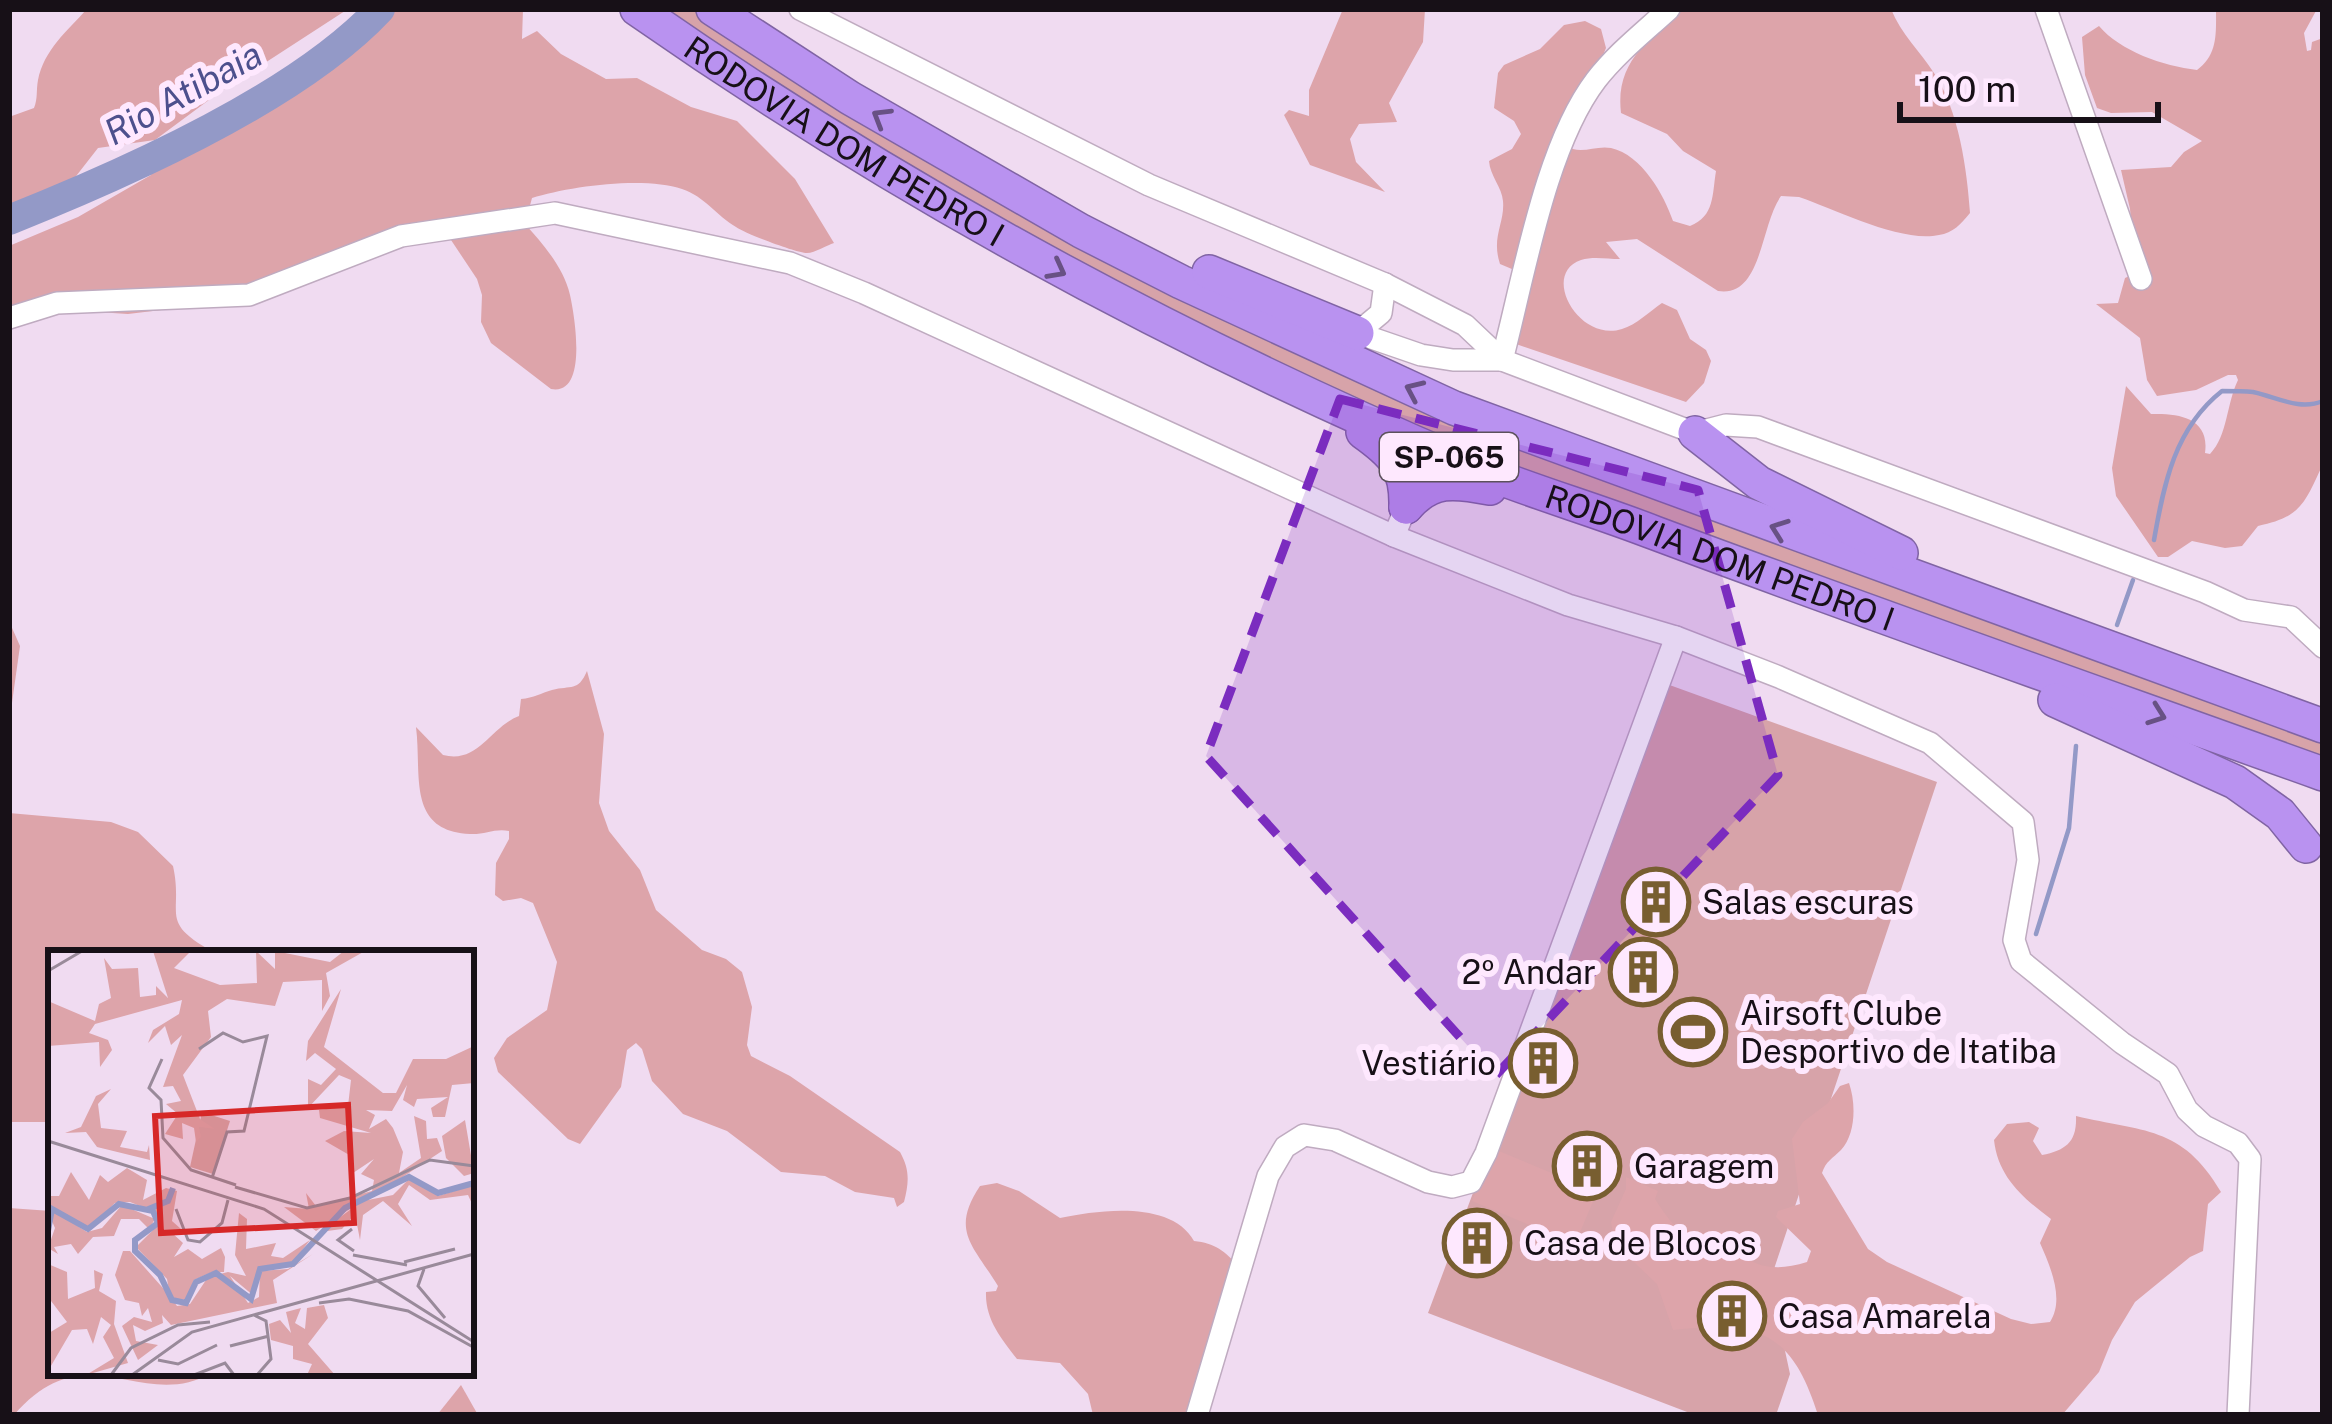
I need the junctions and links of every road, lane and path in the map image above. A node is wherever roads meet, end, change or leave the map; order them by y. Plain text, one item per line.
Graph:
1 (637, 9) edge
2 (713, 9) edge
3 (800, 9) edge
4 (1669, 9) edge
5 (2046, 9) edge
6 (947, 156) junction
7 (2141, 279) dead end
8 (1385, 284) junction
9 (9, 319) edge
10 (1357, 333) junction
11 (1502, 360) junction
12 (1319, 400) junction
13 (1695, 433) junction
14 (1589, 509) junction
15 (1400, 521) junction
16 (1807, 590) junction
17 (1676, 637) junction
18 (2323, 647) edge
19 (2127, 656) junction
20 (2323, 726) edge
21 (2323, 774) edge
22 (2306, 846) dead end
23 (1197, 1415) edge
24 (2238, 1415) edge

1 -> 12 highway, RODOVIA DOM PEDRO I / SP-065
6 -> 2 highway, RODOVIA DOM PEDRO I / SP-065
3 - 8 street
4 - 11 street
5 - 7 street
6 - 10 highway
19 -> 6 highway, RODOVIA DOM PEDRO I / SP-065
8 - 10 street
8 - 11 street
9 - 15 street
10 - 11 street
11 - 13 street
12 - 14 highway, RODOVIA DOM PEDRO I / SP-065
12 - 15 highway
13 - 18 street
13 - 19 highway
14 - 15 highway
14 - 16 highway, RODOVIA DOM PEDRO I / SP-065
15 - 17 street
16 -> 21 highway, RODOVIA DOM PEDRO I / SP-065
16 - 22 highway
17 - 23 street
17 - 24 street
19 - 20 highway, RODOVIA DOM PEDRO I / SP-065

